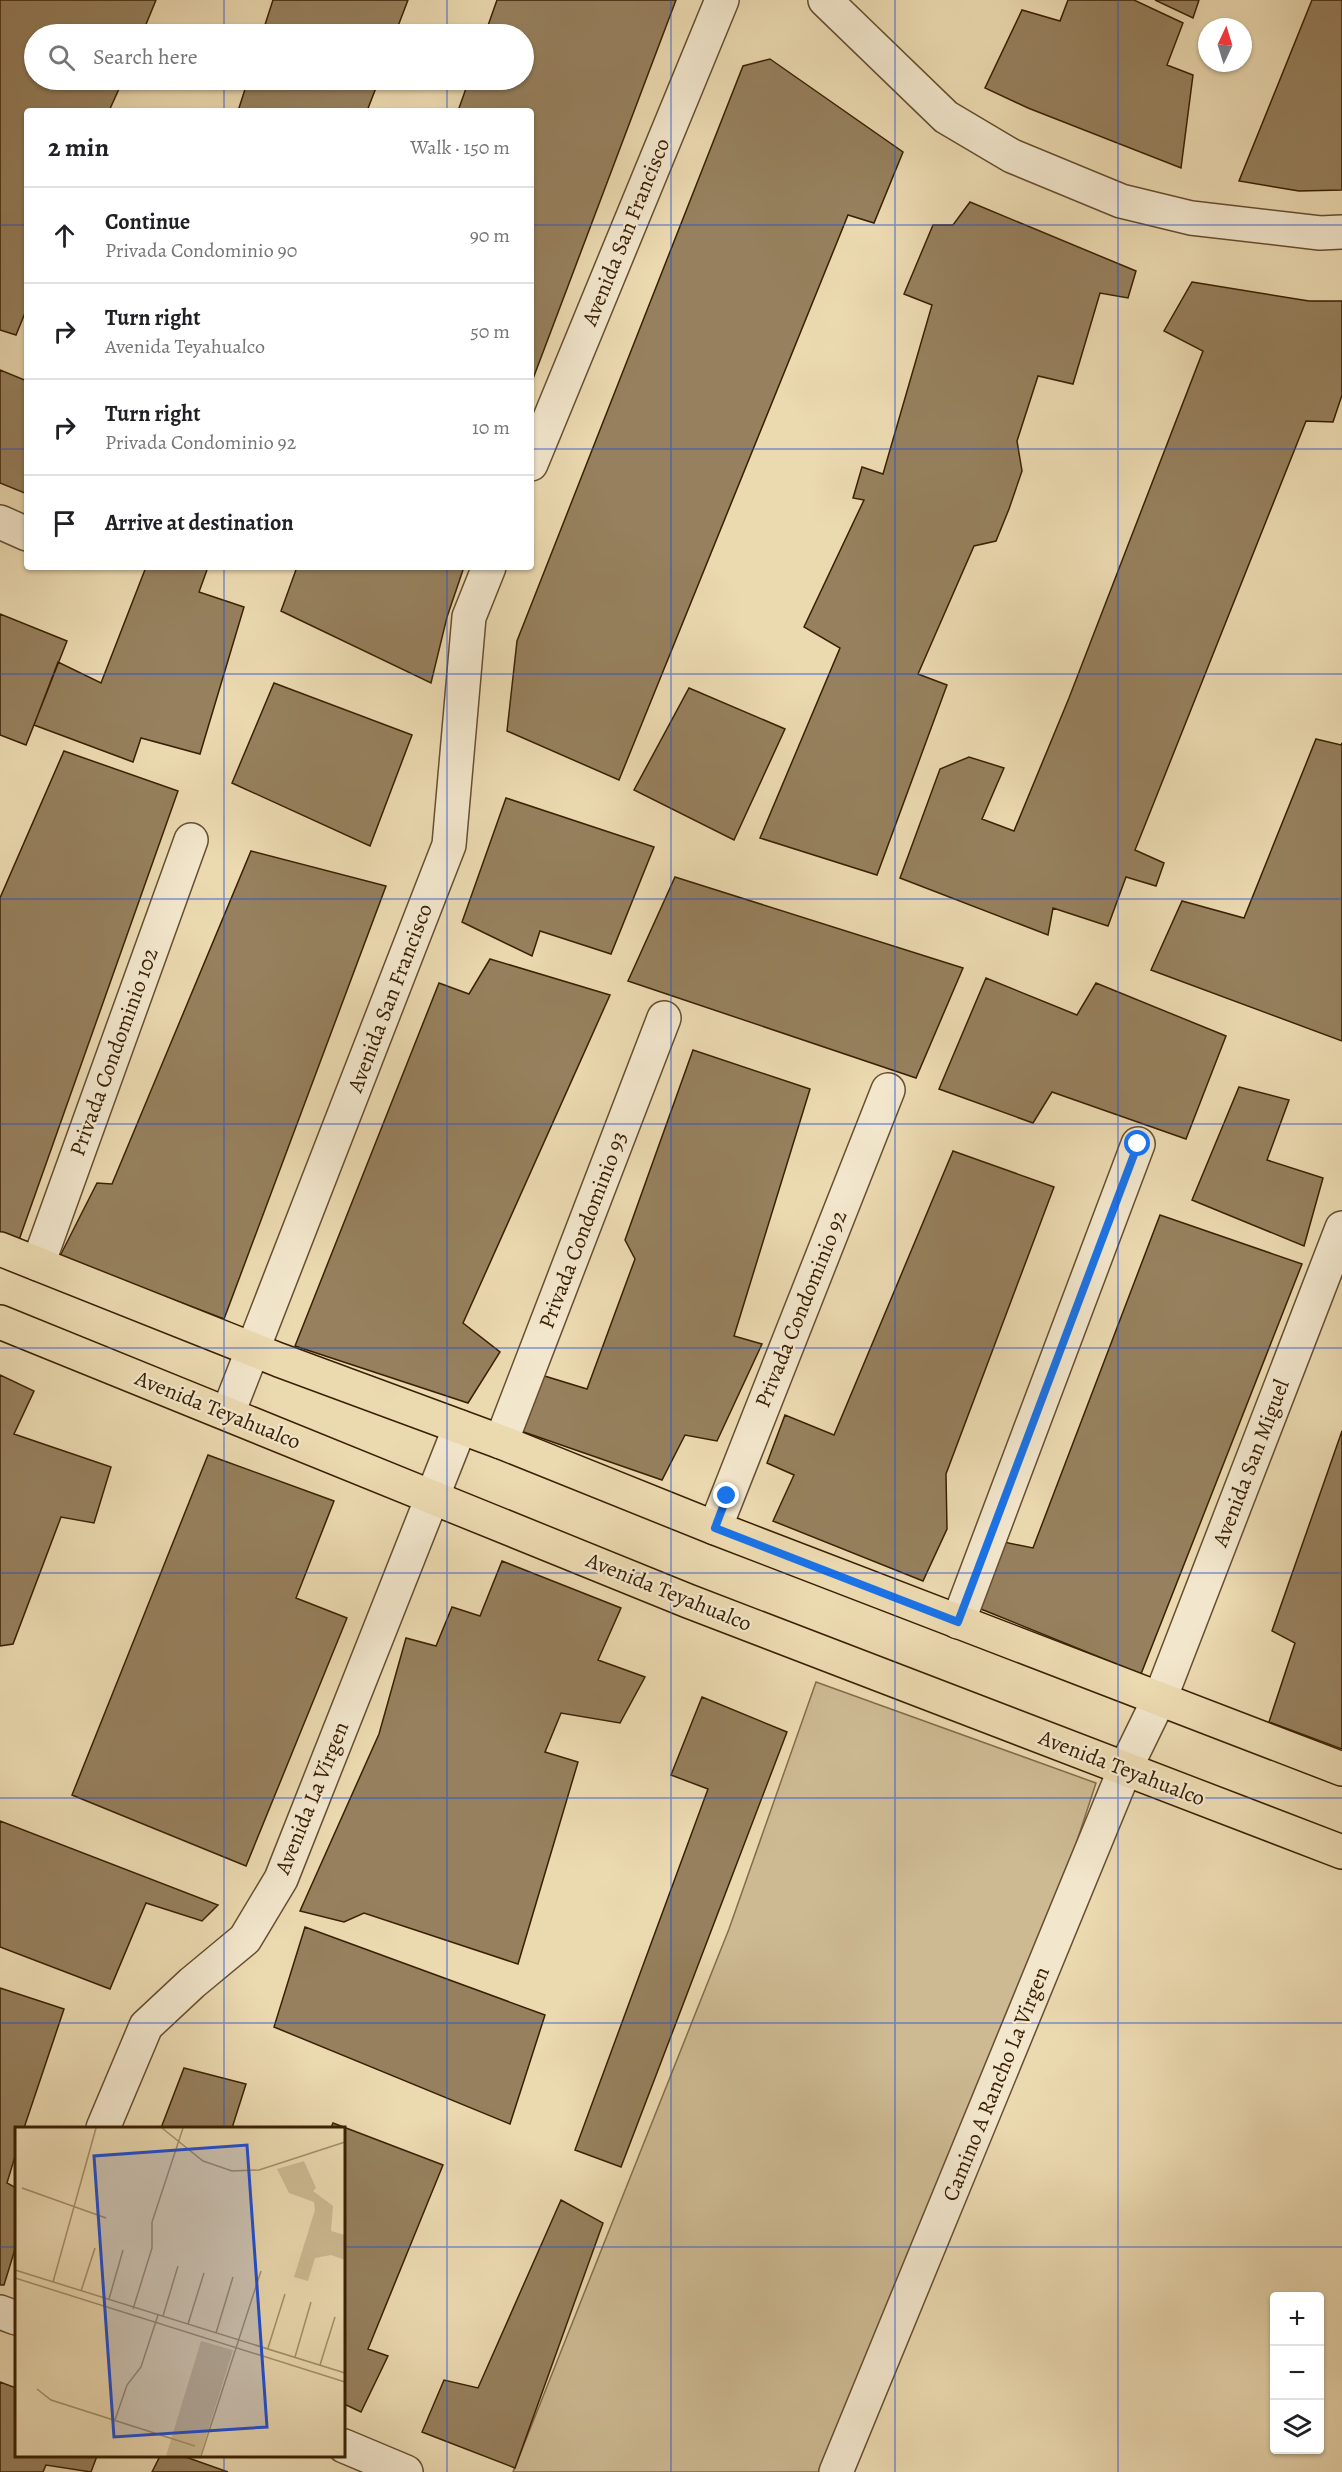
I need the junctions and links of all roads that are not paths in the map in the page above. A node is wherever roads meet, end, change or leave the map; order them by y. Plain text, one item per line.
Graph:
1 (722, 0) edge
2 (825, 0) edge
3 (1342, 232) edge
4 (534, 457) edge
5 (0, 522) edge
6 (24, 533) edge
7 (488, 570) edge
8 (191, 840) dead end
9 (664, 1018) dead end
10 (888, 1090) dead end
11 (1138, 1144) dead end
12 (1342, 1228) edge
13 (0, 1249) edge
14 (38, 1264) junction
15 (0, 1322) edge
16 (253, 1350) junction
17 (228, 1413) junction
18 (460, 1427) junction
19 (501, 1442) junction
20 (432, 1498) junction
21 (715, 1528) junction
22 (958, 1622) junction
23 (1160, 1698) junction
24 (1125, 1769) junction
25 (1342, 1769) edge
26 (1342, 1852) edge
27 (103, 2127) edge
28 (0, 2312) edge
29 (15, 2318) edge
30 (345, 2446) edge
31 (406, 2472) edge
32 (836, 2472) edge

1 - 4 street, Avenida San Francisco
2 - 3 street
5 - 6 street
7 - 16 street, Avenida San Francisco
8 - 14 street, Privada Condominio 102
9 - 19 street, Privada Condominio 93
10 - 21 street, Privada Condominio 92
11 - 22 street
12 - 23 street, Avenida San Miguel
13 - 14 main road
14 - 16 main road
15 - 17 main road, Avenida Teyahualco
16 - 17 street, Avenida San Francisco
16 - 18 main road
17 - 20 main road, Avenida Teyahualco
18 - 19 main road
18 - 20 street, Avenida La Virgen
19 - 21 main road
20 - 24 main road, Avenida Teyahualco
20 - 27 street, Avenida La Virgen
21 - 22 main road
22 - 23 main road
23 - 24 street, Camino A Rancho La Virgen
23 - 25 main road
24 - 26 main road, Avenida Teyahualco
24 - 32 street, Camino A Rancho La Virgen
28 - 29 street
30 - 31 street

